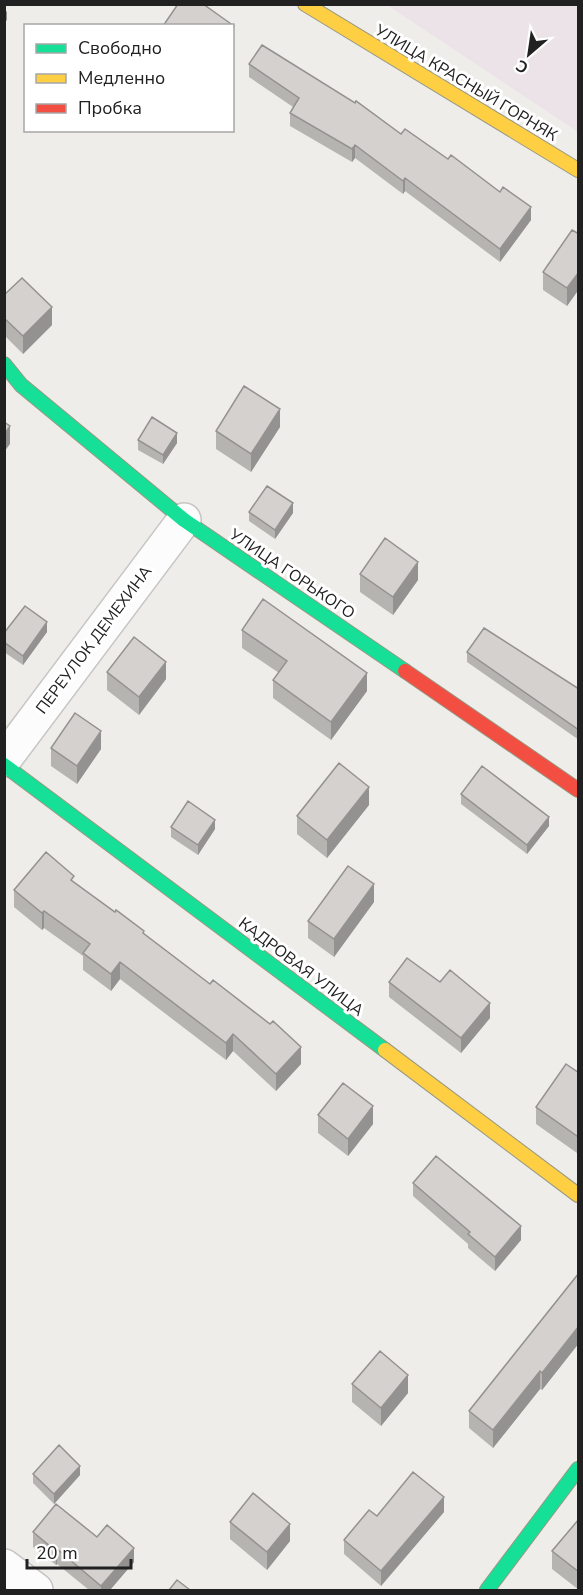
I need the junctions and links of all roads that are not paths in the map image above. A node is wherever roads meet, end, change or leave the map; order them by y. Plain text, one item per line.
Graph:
1 (305, 4) edge
2 (579, 170) edge
3 (4, 364) edge
4 (184, 520) junction
5 (4, 760) edge
6 (4, 765) edge
7 (579, 790) edge
8 (579, 1195) edge
9 (579, 1469) edge
10 (4, 1566) edge
11 (36, 1590) edge
12 (487, 1590) edge

1 - 2 street, УЛИЦА КРАСНЫЙ ГОРНЯК
3 - 4 street, УЛИЦА ГОРЬКОГО
4 - 5 street, ПЕРЕУЛОК ДЕМЕХИНА
4 - 7 street, УЛИЦА ГОРЬКОГО
6 - 8 street, КАДРОВАЯ УЛИЦА
9 - 12 street
10 - 11 street

